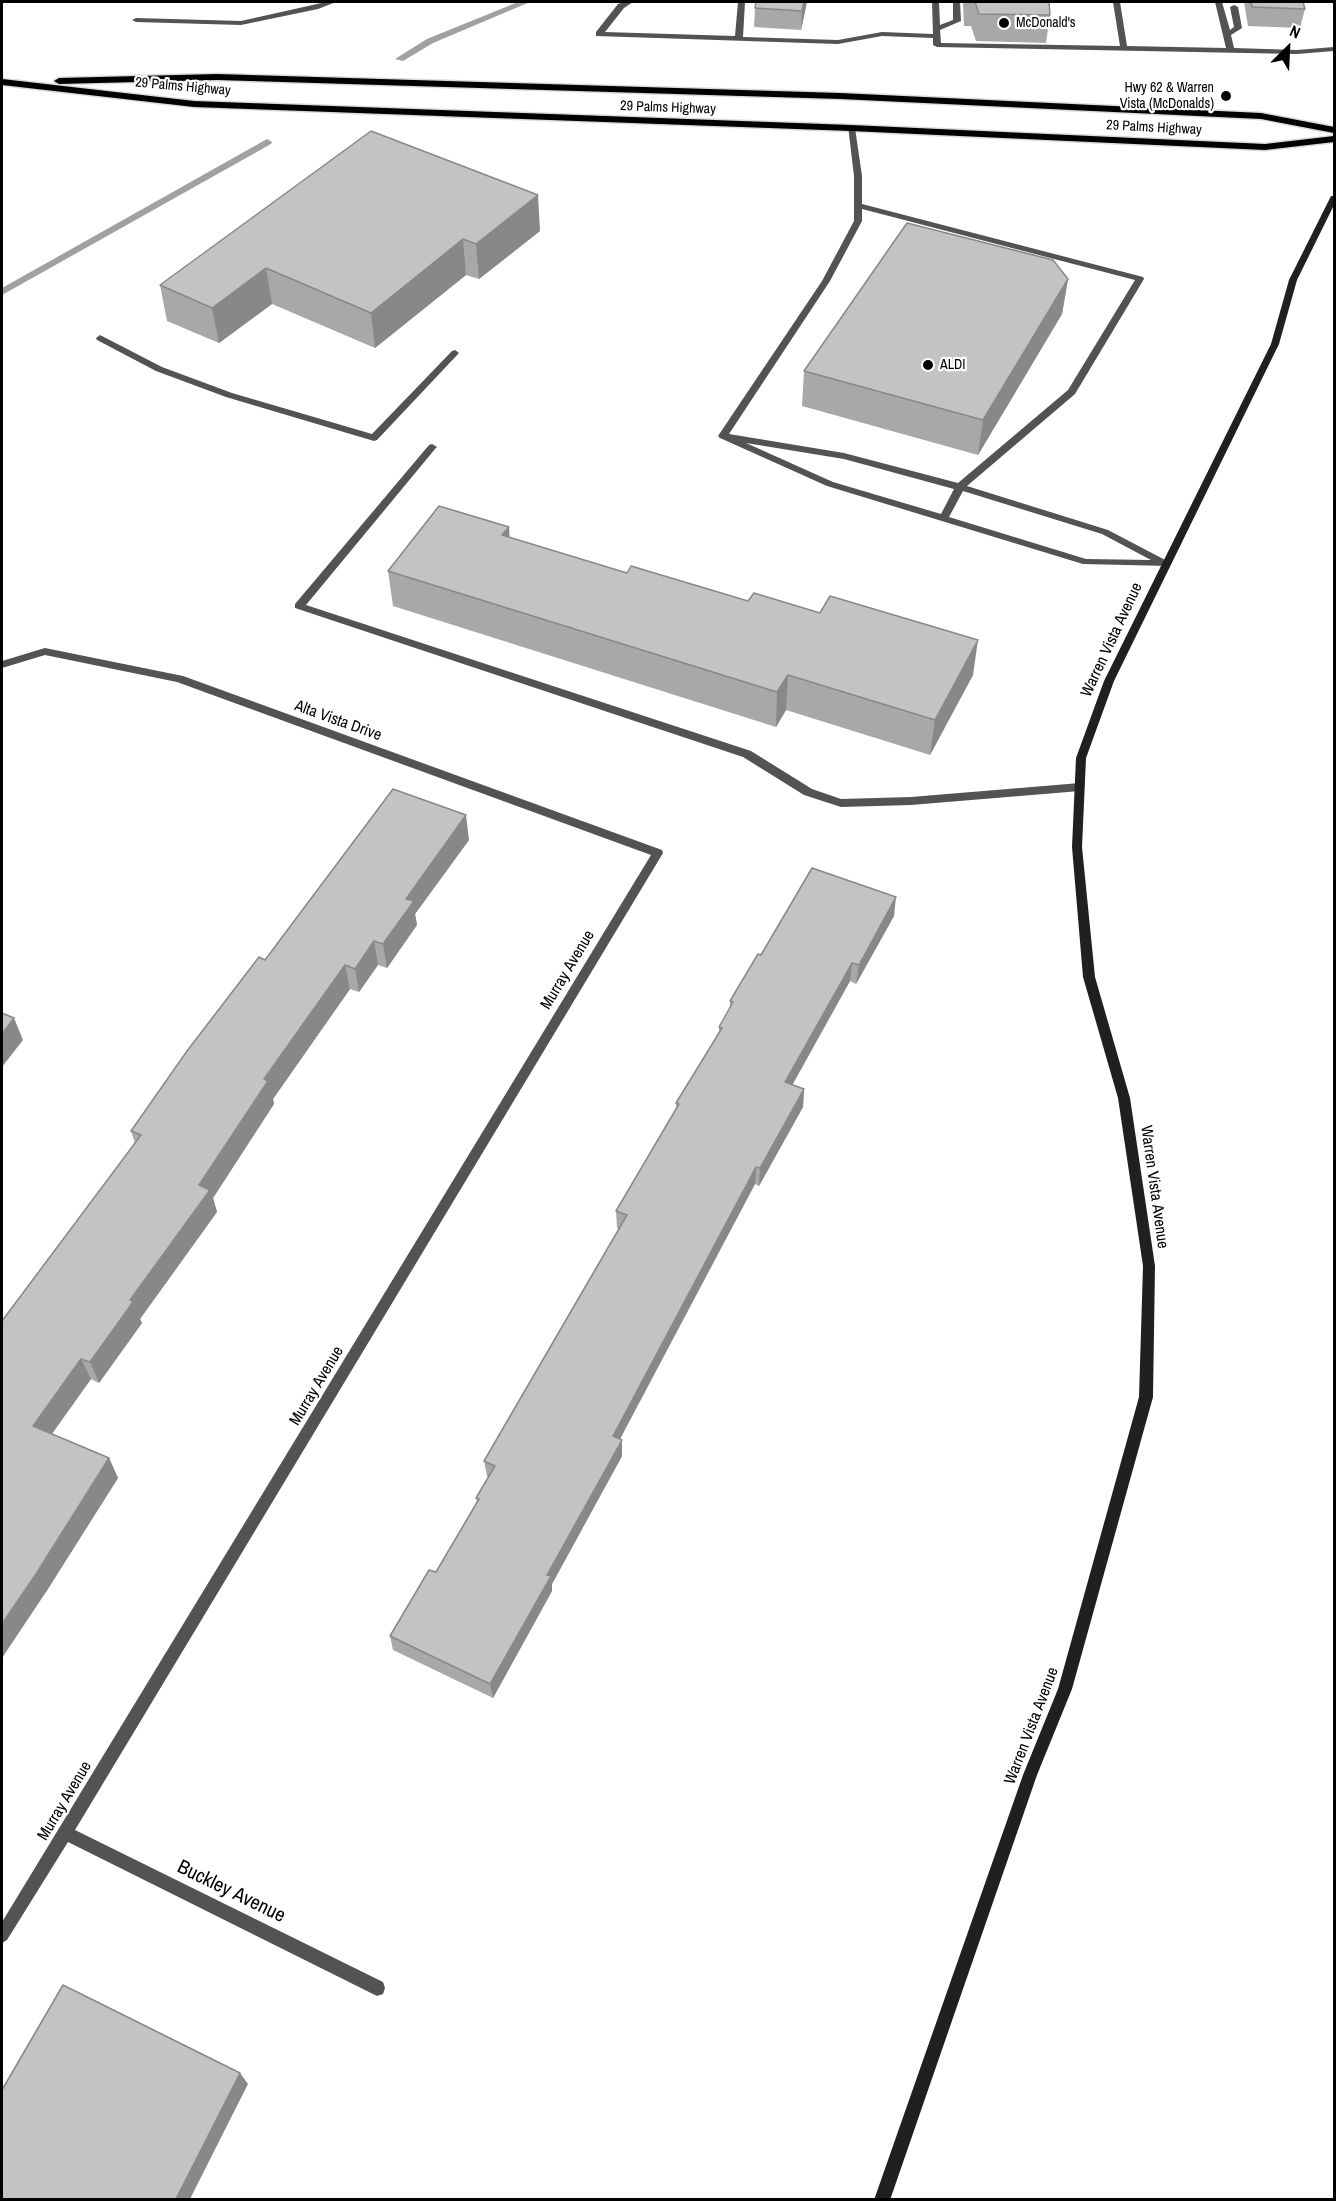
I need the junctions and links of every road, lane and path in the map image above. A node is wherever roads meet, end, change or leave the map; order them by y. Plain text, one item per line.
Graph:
1 (332, 2) edge
2 (629, 2) edge
3 (742, 2) edge
4 (935, 2) edge
5 (957, 2) edge
6 (1117, 2) edge
7 (1219, 2) edge
8 (1234, 7) dead end
9 (136, 20) dead end
10 (937, 33) junction
11 (1226, 35) junction
12 (739, 37) junction
13 (1124, 49) junction
14 (1335, 49) edge
15 (1231, 51) junction
16 (2, 82) edge
17 (851, 128) junction
18 (1335, 130) edge
19 (1335, 139) edge
20 (1335, 198) edge
21 (858, 206) junction
22 (100, 338) dead end
23 (455, 353) dead end
24 (723, 436) junction
25 (432, 447) dead end
26 (960, 487) junction
27 (944, 517) junction
28 (1166, 564) junction
29 (2, 665) edge
30 (1080, 787) junction
31 (658, 853) joint
32 (65, 1833) junction
33 (2, 1935) edge
34 (377, 1988) dead end
35 (882, 2199) edge

1 - 9 street
2 - 12 street
3 - 12 street
4 - 10 street
5 - 10 street
6 - 13 street
7 - 11 street
8 - 11 street
10 - 12 street
10 - 13 street
11 - 15 street
13 - 15 street
14 - 15 street
16 - 17 main road, 29 Palms Highway
16 - 18 main road, 29 Palms Highway
17 - 19 main road, 29 Palms Highway
17 - 21 street
20 - 28 street, Warren Vista Avenue
21 - 24 street
21 - 26 street
22 - 23 street
24 - 26 street
24 - 27 street
25 - 30 street
26 - 27 street
26 - 28 street
27 - 28 street
28 - 30 street, Warren Vista Avenue
29 - 31 street, Alta Vista Drive
30 - 35 street, Warren Vista Avenue
31 - 32 street, Murray Avenue
32 - 33 street, Murray Avenue
32 - 34 street, Buckley Avenue

